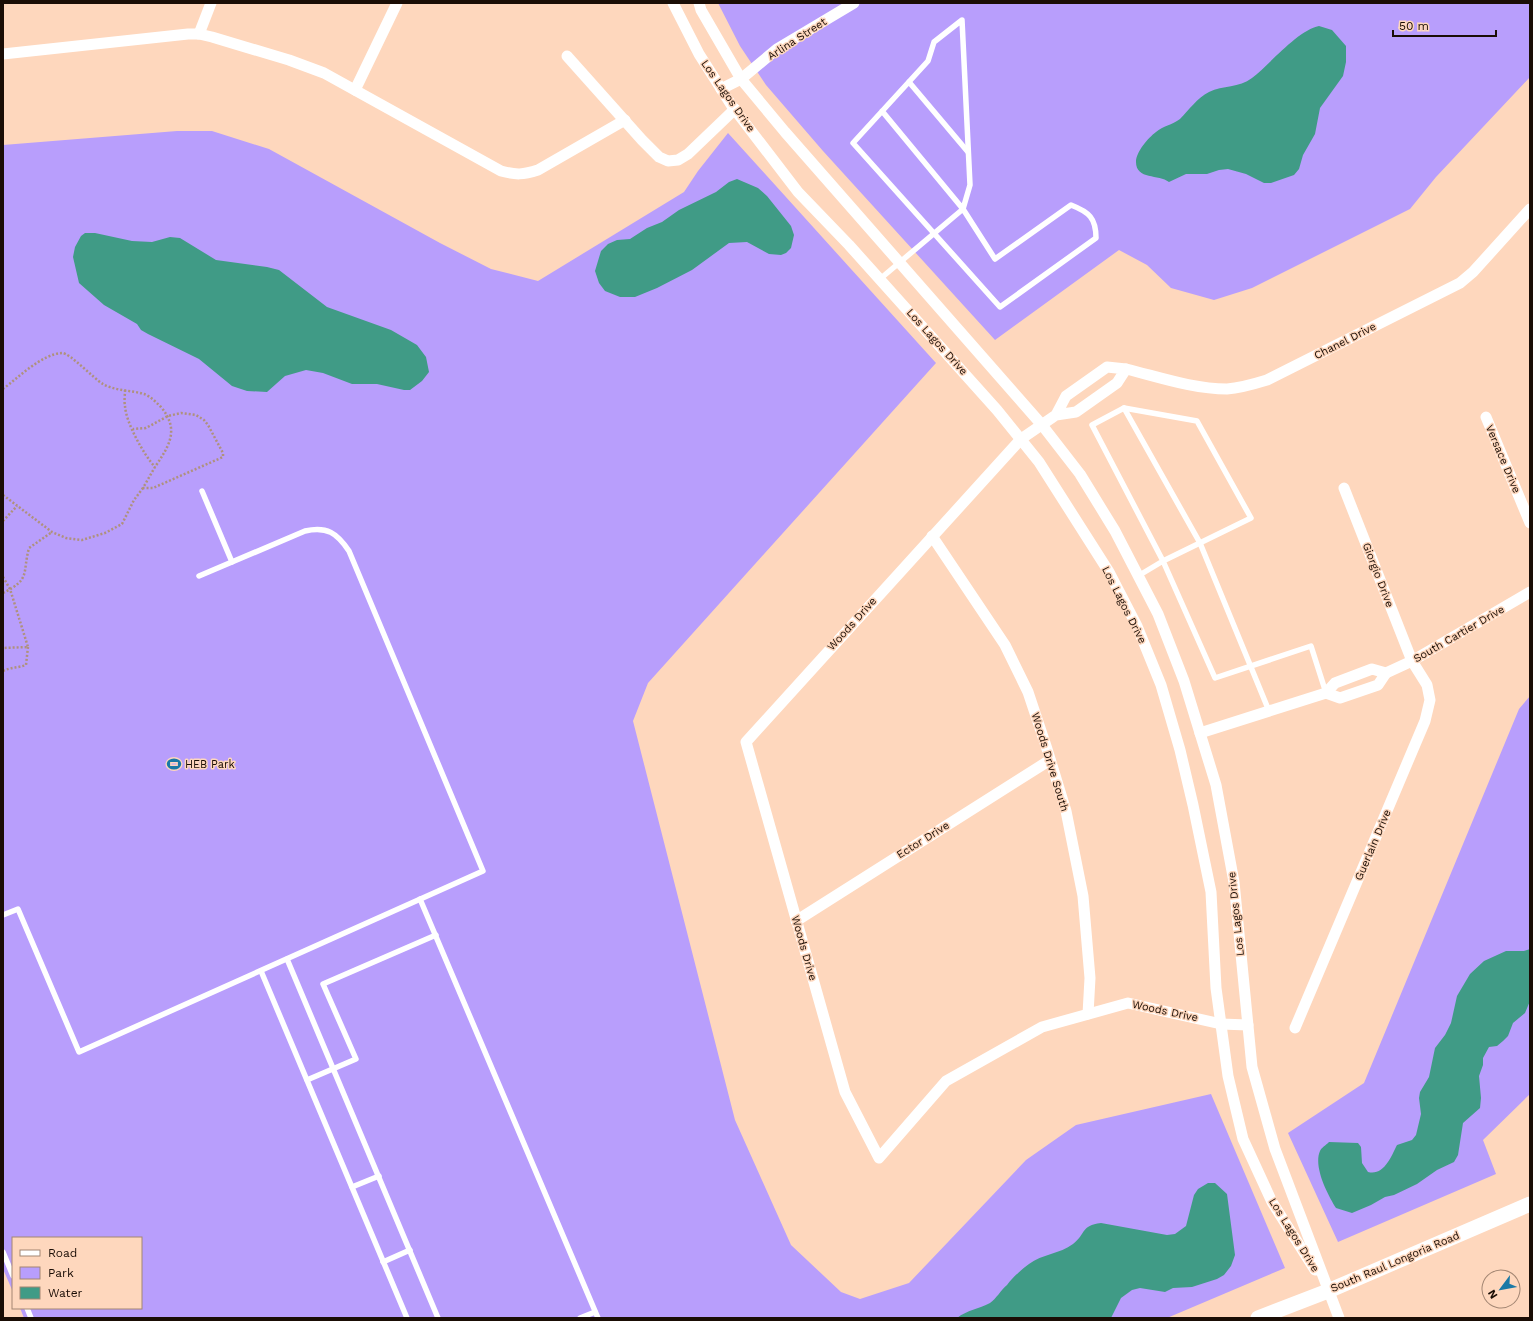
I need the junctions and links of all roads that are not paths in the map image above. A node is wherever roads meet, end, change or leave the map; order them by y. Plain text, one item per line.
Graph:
1 (211, 3) edge
2 (397, 3) edge
3 (673, 3) edge
4 (699, 3) edge
5 (854, 3) edge
6 (199, 34) junction
7 (3, 54) edge
8 (567, 56) dead end
9 (741, 79) junction
10 (909, 82) junction
11 (722, 89) junction
12 (355, 90) junction
13 (735, 109) junction
14 (882, 111) junction
15 (624, 120) junction
16 (968, 152) junction
17 (963, 209) junction
18 (1529, 212) edge
19 (934, 233) junction
20 (900, 262) junction
21 (880, 279) junction
22 (1126, 369) junction
23 (1124, 408) junction
24 (1056, 415) junction
25 (1486, 417) dead end
26 (1042, 425) junction
27 (1021, 439) junction
28 (1344, 488) dead end
29 (202, 491) dead end
30 (1530, 523) edge
31 (932, 536) junction
32 (1200, 543) junction
33 (1163, 561) junction
34 (232, 562) junction
35 (200, 576) dead end
36 (1138, 576) junction
37 (1530, 592) edge
38 (1412, 661) junction
39 (1251, 667) junction
40 (1386, 673) junction
41 (1354, 676) junction
42 (1360, 691) junction
43 (1326, 693) junction
44 (1269, 711) junction
45 (1200, 733) junction
46 (1050, 760) junction
47 (420, 899) junction
48 (3, 915) edge
49 (796, 921) junction
50 (436, 935) junction
51 (287, 959) junction
52 (261, 971) junction
53 (1088, 1014) junction
54 (1221, 1024) junction
55 (1248, 1025) junction
56 (1294, 1028) dead end
57 (334, 1069) junction
58 (307, 1080) junction
59 (379, 1176) junction
60 (352, 1187) junction
61 (1530, 1204) edge
62 (410, 1250) junction
63 (3, 1252) edge
64 (384, 1262) junction
65 (12, 1274) edge
66 (1328, 1291) junction
67 (595, 1312) junction
68 (407, 1318) edge
69 (438, 1318) edge
70 (580, 1318) edge
71 (598, 1318) edge
72 (1258, 1318) edge
73 (1339, 1318) edge

1 - 6 street
2 - 12 street
3 - 11 street, Los Lagos Drive
4 - 9 street, Los Lagos Drive
5 - 9 street, Arlina Street
6 - 7 street
6 - 12 street
8 - 15 street
9 - 11 street, Arlina Street
9 - 20 street, Los Lagos Drive
10 - 14 lane
10 - 16 lane
10 - 16 lane
11 - 13 street, Los Lagos Drive
12 - 15 street
13 - 15 street
13 - 21 street, Los Lagos Drive
14 - 17 lane
14 - 19 lane
16 - 17 lane
17 - 19 lane
17 - 19 lane
18 - 22 street, Chanel Drive
19 - 20 lane
20 - 21 lane
20 - 26 street, Los Lagos Drive
21 - 27 street, Los Lagos Drive
22 - 24 street
22 - 24 street, Chanel Drive
23 - 32 lane
23 - 32 lane
23 - 33 lane
24 - 26 street, Woods Drive
25 - 30 street, Versace Drive
26 - 27 street, Woods Drive
26 - 36 street, Los Lagos Drive
27 - 31 street, Woods Drive
27 - 54 street, Los Lagos Drive
28 - 38 street, Giorgio Drive
29 - 34 lane
31 - 46 street, Woods Drive South
31 - 49 street, Woods Drive
32 - 33 lane
32 - 39 lane
33 - 36 lane
33 - 39 lane
34 - 35 lane
34 - 47 lane
36 - 45 street, Los Lagos Drive
37 - 38 street, South Cartier Drive
38 - 40 street, South Cartier Drive
38 - 56 street, Guerlain Drive
39 - 43 lane
39 - 44 lane
40 - 41 street, South Cartier Drive
40 - 42 street, South Cartier Drive
41 - 42 street
41 - 43 street, South Cartier Drive
42 - 43 street, South Cartier Drive
43 - 44 street, South Cartier Drive
44 - 45 street, South Cartier Drive
45 - 55 street, Los Lagos Drive
46 - 49 street, Ector Drive
46 - 53 street, Woods Drive South
47 - 50 lane
47 - 51 lane
48 - 52 lane
49 - 53 street, Woods Drive
50 - 57 lane
50 - 67 lane
51 - 52 lane
51 - 57 lane
52 - 58 lane
53 - 54 street, Woods Drive
54 - 55 street, Woods Drive
54 - 66 street, Los Lagos Drive
55 - 66 street, Los Lagos Drive
57 - 58 lane
57 - 59 lane
58 - 60 lane
59 - 60 lane
59 - 62 lane
60 - 64 lane
61 - 66 main road, South Raul Longoria Road
62 - 64 lane
62 - 69 lane
63 - 65 lane
64 - 68 lane
66 - 72 main road, South Raul Longoria Road
66 - 73 street
67 - 70 lane
67 - 71 lane

